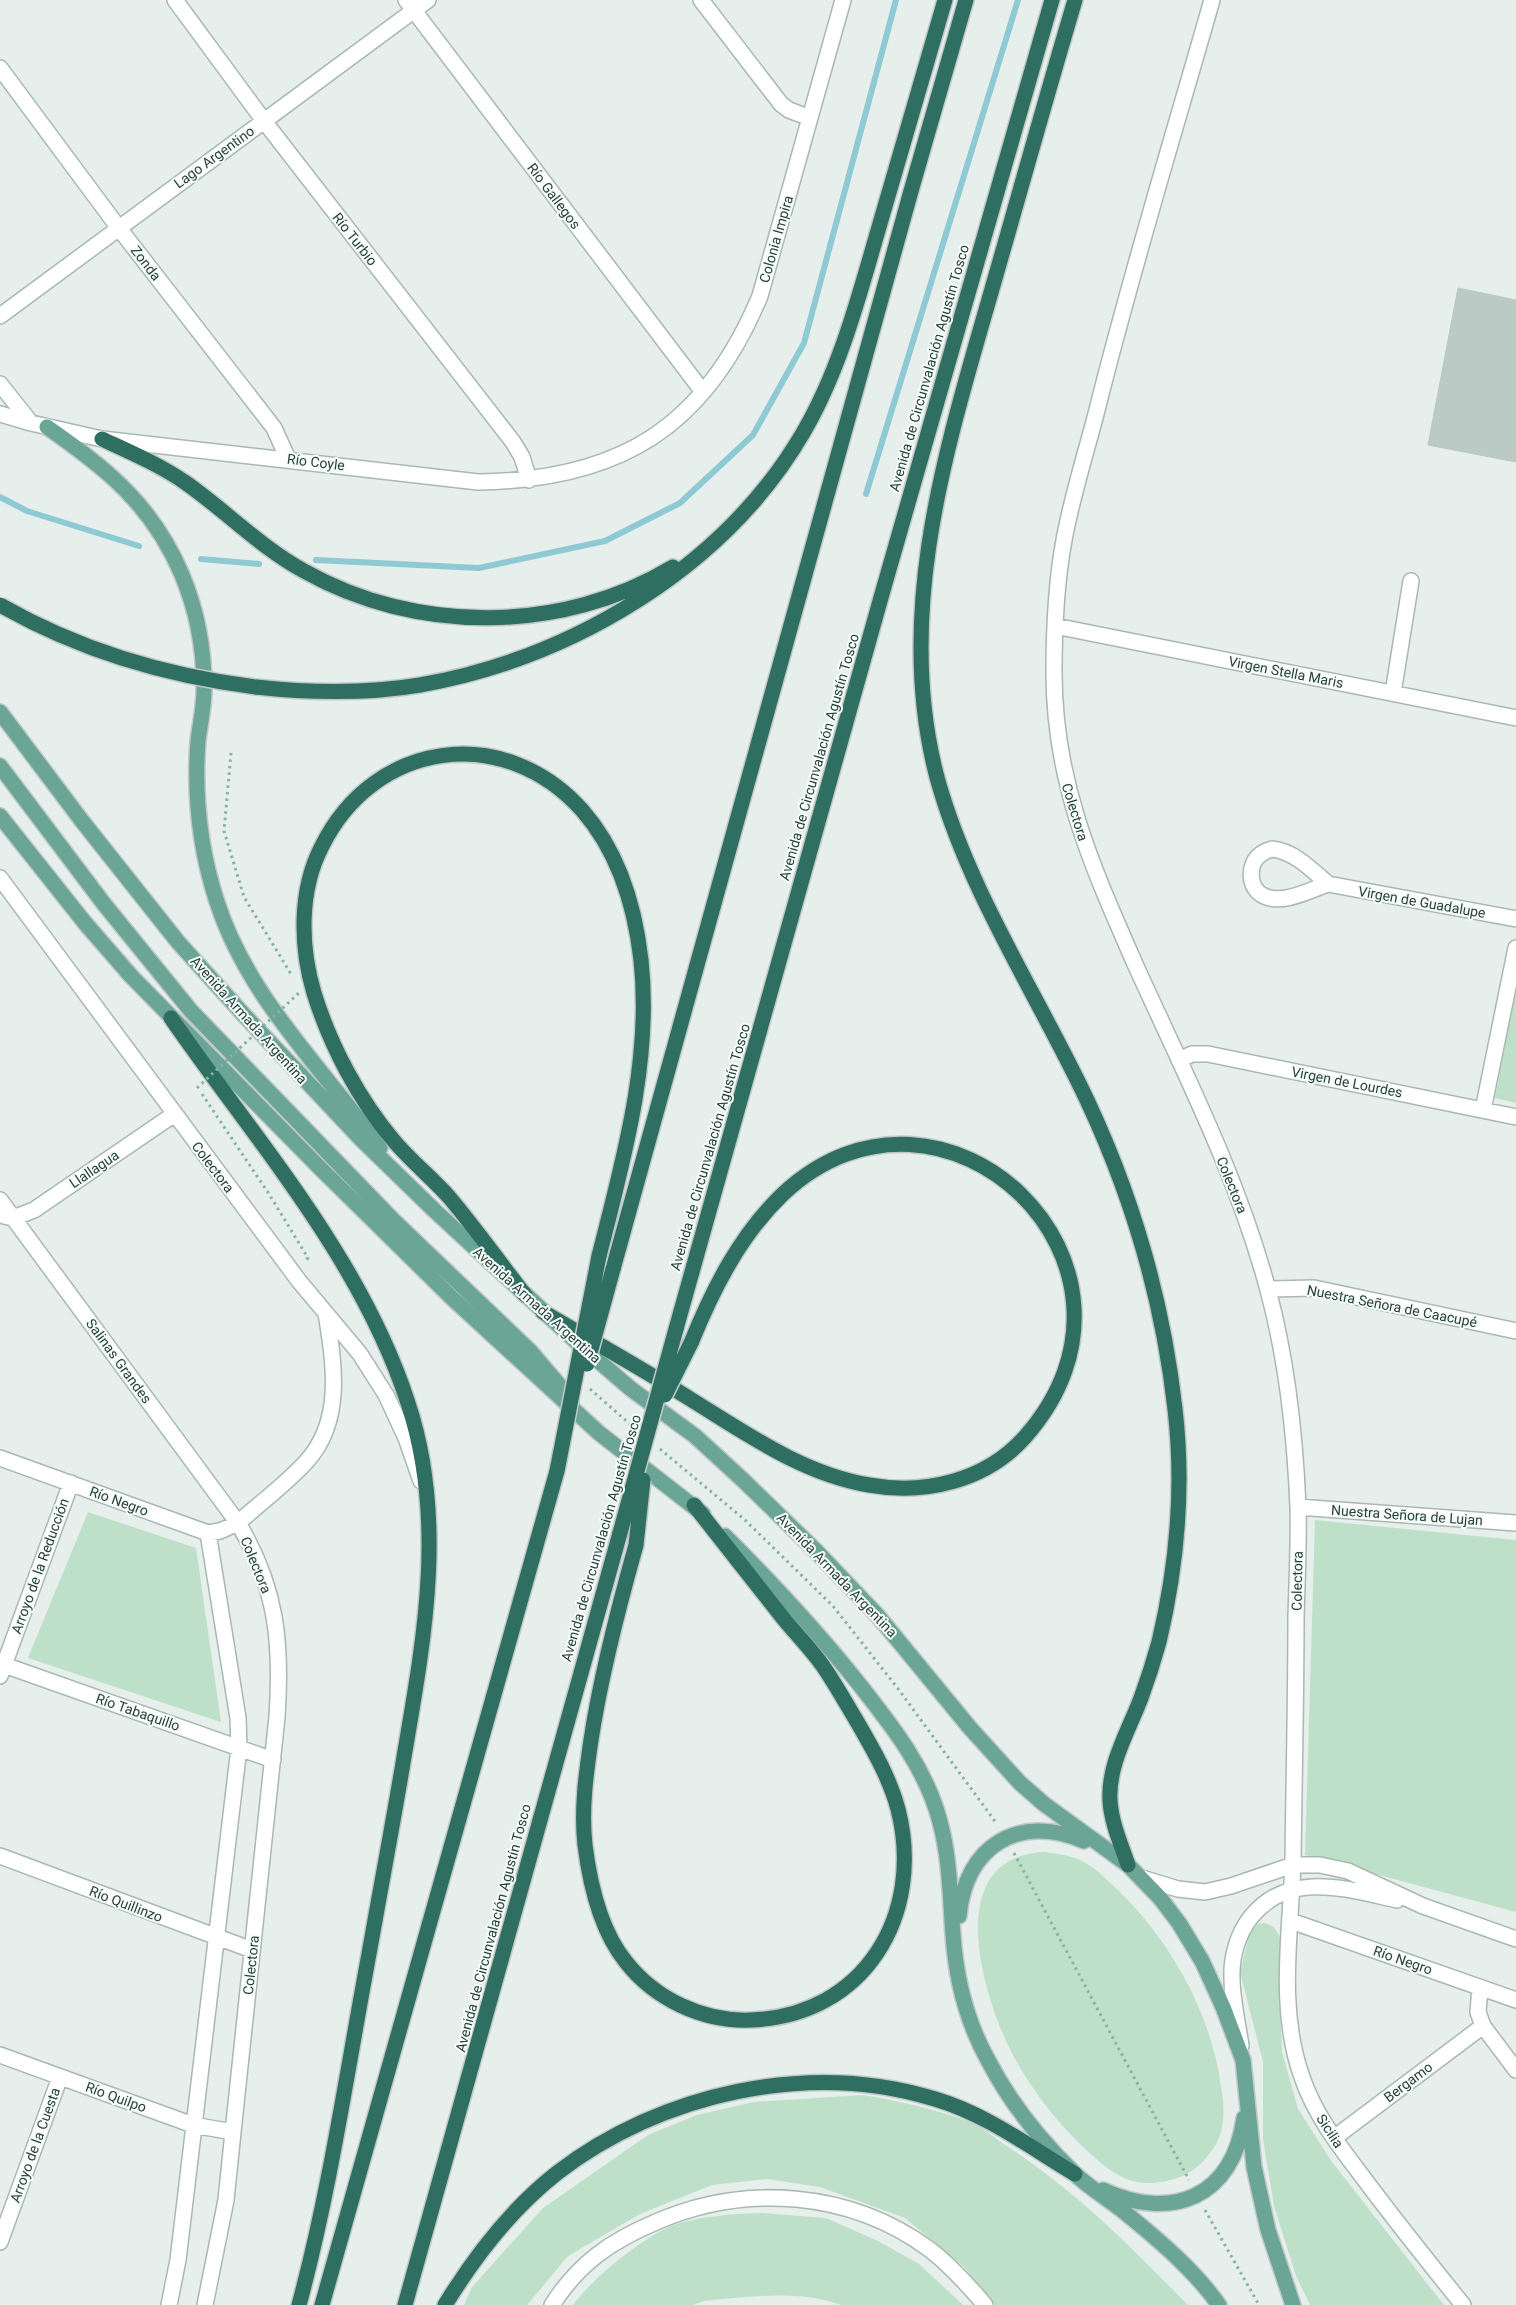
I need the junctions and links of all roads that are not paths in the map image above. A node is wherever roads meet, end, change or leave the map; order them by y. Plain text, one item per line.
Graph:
1 (175, 0) edge
2 (428, 0) edge
3 (701, 0) edge
4 (843, 0) edge
5 (944, 0) edge
6 (966, 0) edge
7 (1052, 0) edge
8 (1075, 0) edge
9 (1212, 0) edge
10 (410, 6) edge
11 (0, 68) edge
12 (810, 118) junction
13 (264, 121) junction
14 (118, 228) junction
15 (0, 316) edge
16 (0, 384) edge
17 (703, 392) junction
18 (0, 414) edge
19 (31, 423) junction
20 (47, 427) junction
21 (102, 439) junction
22 (646, 442) joint
23 (288, 459) junction
24 (529, 480) junction
25 (711, 544) junction
26 (1411, 581) dead end
27 (0, 605) edge
28 (1055, 626) junction
29 (1393, 693) junction
30 (0, 712) edge
31 (1516, 718) edge
32 (0, 766) edge
33 (0, 816) edge
34 (0, 878) edge
35 (1328, 884) junction
36 (1516, 919) edge
37 (1516, 948) edge
38 (171, 1018) junction
39 (1179, 1060) junction
40 (1483, 1110) junction
41 (173, 1115) junction
42 (1516, 1116) edge
43 (404, 1181) junction
44 (0, 1200) edge
45 (6, 1216) edge
46 (1268, 1289) junction
47 (525, 1295) junction
48 (325, 1311) junction
49 (544, 1312) junction
50 (1516, 1331) edge
51 (648, 1430) junction
52 (599, 1433) junction
53 (0, 1458) edge
54 (557, 1471) junction
55 (71, 1483) junction
56 (694, 1505) junction
57 (429, 1506) junction
58 (1298, 1507) junction
59 (238, 1523) junction
60 (1516, 1523) edge
61 (208, 1533) junction
62 (2, 1671) edge
63 (239, 1748) junction
64 (273, 1760) junction
65 (1115, 1855) junction
66 (0, 1856) edge
67 (1293, 1865) junction
68 (1128, 1866) junction
69 (1142, 1878) junction
70 (1292, 1889) junction
71 (1423, 1906) junction
72 (1291, 1921) junction
73 (216, 1938) junction
74 (1516, 1939) edge
75 (252, 1950) junction
76 (956, 1963) junction
77 (1480, 1987) junction
78 (1516, 2000) edge
79 (1483, 2026) junction
80 (0, 2055) edge
81 (1242, 2060) junction
82 (1516, 2070) edge
83 (60, 2077) junction
84 (1246, 2079) junction
85 (193, 2125) junction
86 (233, 2132) junction
87 (1334, 2138) junction
88 (1078, 2177) junction
89 (0, 2242) edge
90 (169, 2305) edge
91 (205, 2305) edge
92 (300, 2305) edge
93 (322, 2305) edge
94 (405, 2305) edge
95 (445, 2305) edge
96 (552, 2305) edge
97 (985, 2305) edge
98 (1219, 2305) edge
99 (1293, 2305) edge
100 (1463, 2305) edge

1 - 13 street, Río Turbio
2 - 10 street, Lago Argentino
3 - 12 street
4 - 12 street, Colonia Impira
5 - 25 highway
6 - 54 highway, bridge
7 - 51 highway, Avenida de Circunvalación Agustín Tosco, bridge
8 - 68 highway
9 - 28 street, Colectora
10 - 13 street, Lago Argentino
10 - 17 street, Río Gallegos
11 - 14 street, Zonda
12 - 17 street, Colonia Impira
13 - 14 street, Lago Argentino
13 - 24 street, Río Turbio
14 - 15 street, Lago Argentino
14 - 23 street, Zonda
16 - 19 street
17 - 22 street, Colonia Impira
18 - 19 street, Río Coyle
19 - 20 street, Río Coyle
20 - 21 street, Río Coyle
20 - 43 main road
21 - 23 street, Río Coyle
21 - 25 highway
22 - 24 street, Río Coyle
23 - 24 street, Río Coyle
25 - 27 highway, bridge
26 - 29 street
28 - 29 street, Virgen Stella Maris
28 - 39 street, Colectora
29 - 31 street, Virgen Stella Maris
30 - 43 main road, Avenida Armada Argentina
32 - 52 main road
33 - 38 main road, Avenida Armada Argentina
34 - 41 street, Colectora
35 - 35 street, Virgen de Guadalupe
35 - 36 street, Virgen de Guadalupe
37 - 40 street
38 - 52 main road, Avenida Armada Argentina
38 - 57 highway
39 - 40 street, Virgen de Lourdes
39 - 46 street, Colectora
40 - 42 street, Virgen de Lourdes
41 - 45 street, Llallagua
41 - 48 street, Colectora
43 - 47 main road, Avenida Armada Argentina
44 - 45 street, Salinas Grandes
45 - 59 street, Salinas Grandes
46 - 50 street, Nuestra Señora de Caacupé
46 - 58 street, Colectora
47 - 49 main road, Avenida Armada Argentina
47 - 54 highway, bridge
48 - 57 street
48 - 59 street, Colectora
49 - 51 highway, bridge
49 - 65 main road, Avenida Armada Argentina
51 - 56 highway, bridge
51 - 94 highway, Avenida de Circunvalación Agustín Tosco, bridge
52 - 56 main road, Avenida Armada Argentina
53 - 55 street, Río Negro
54 - 93 highway
55 - 61 street, Río Negro
55 - 62 street, Arroyo de la Reducción
56 - 76 main road, Avenida Armada Argentina
57 - 92 highway
58 - 60 street, Nuestra Señora de Lujan
58 - 67 street, Colectora
59 - 61 street
59 - 64 street, Colectora
61 - 63 street
62 - 63 street, Río Tabaquillo
63 - 64 street, Río Tabaquillo
63 - 73 street
64 - 75 street, Colectora
65 - 68 main road, Avenida Armada Argentina
65 - 76 main road, Avenida Armada Argentina
66 - 73 street, Río Quillinzo
67 - 69 street
67 - 70 street, Colectora
67 - 71 street
68 - 69 main road, Avenida Armada Argentina
69 - 81 main road, Avenida Armada Argentina
70 - 71 street
70 - 72 street, Colectora
70 - 81 street
71 - 74 street
72 - 77 street, Río Negro
72 - 87 street, Sicilia
73 - 75 street, Río Quillinzo
73 - 85 street
75 - 86 street, Colectora
76 - 88 main road, Avenida Armada Argentina
77 - 78 street, Río Negro
77 - 79 street
79 - 82 street
79 - 87 street, Bergamo
80 - 83 street, Río Quilpo
81 - 84 main road, Avenida Armada Argentina
83 - 85 street, Río Quilpo
83 - 89 street, Arroyo de la Cuesta
84 - 88 main road, Avenida Armada Argentina
84 - 99 main road, Avenida Armada Argentina
85 - 86 street, Río Quilpo
85 - 90 street
86 - 91 street, Colectora
87 - 100 street, Sicilia
88 - 95 highway
88 - 98 main road, Avenida Armada Argentina
96 - 97 street

